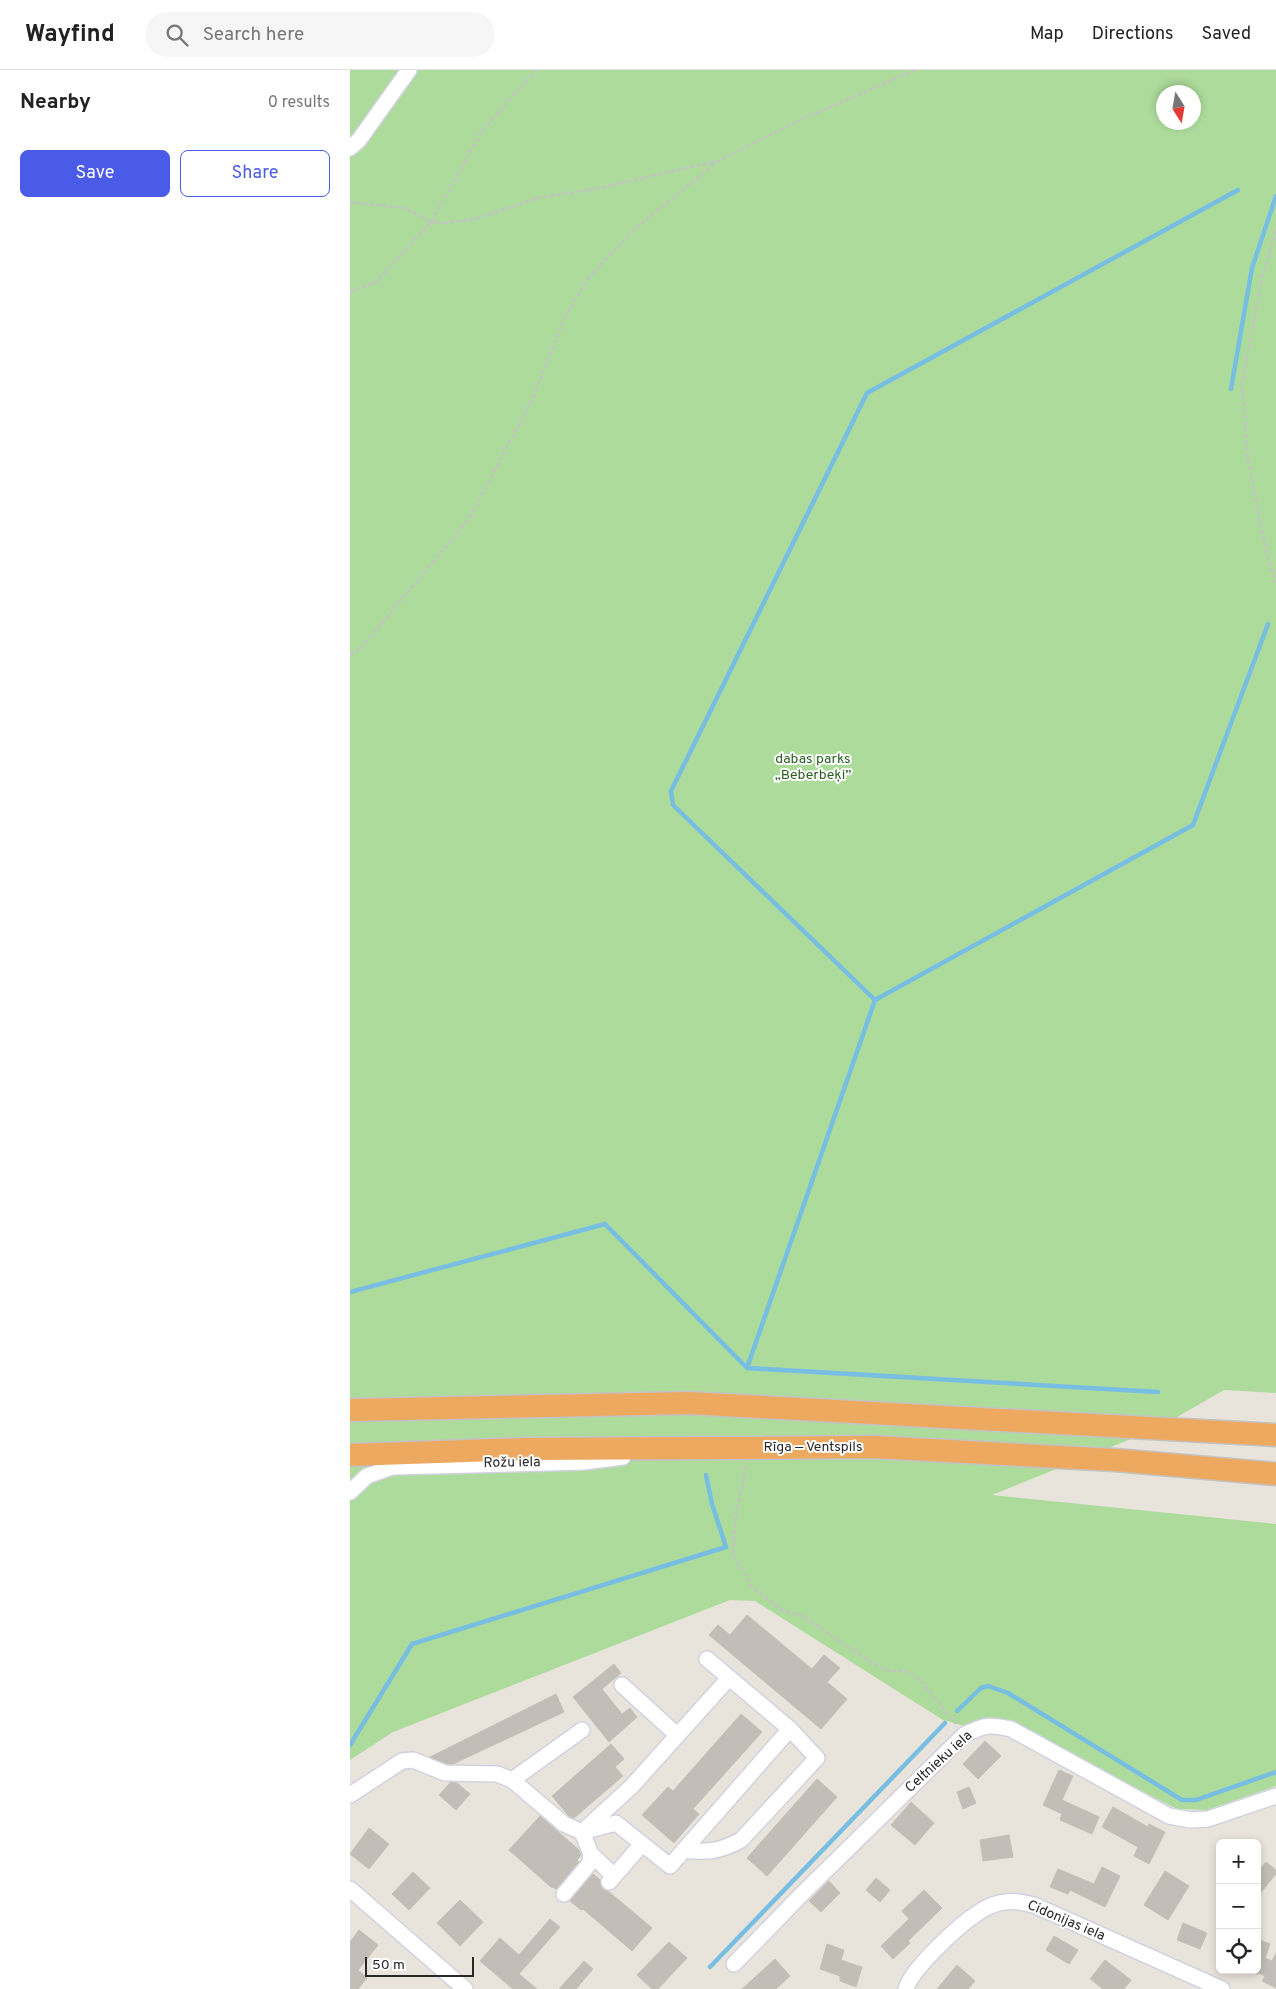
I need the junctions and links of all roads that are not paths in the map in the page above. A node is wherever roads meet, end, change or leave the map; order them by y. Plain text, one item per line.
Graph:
1 (402, 72) edge
2 (350, 148) edge
3 (350, 1410) edge
4 (1276, 1435) edge
5 (680, 1448) junction
6 (350, 1455) edge
7 (1276, 1474) edge
8 (350, 1492) edge
9 (707, 1659) dead end
10 (729, 1678) junction
11 (622, 1685) dead end
12 (790, 1729) junction
13 (582, 1730) dead end
14 (677, 1735) junction
15 (512, 1780) junction
16 (350, 1794) edge
17 (1276, 1796) edge
18 (582, 1832) junction
19 (642, 1844) junction
20 (684, 1850) junction
21 (591, 1854) junction
22 (350, 1889) edge
23 (564, 1894) dead end
24 (734, 1964) dead end
25 (465, 1989) edge
26 (906, 1989) edge
27 (1222, 1989) edge

1 - 2 street
3 - 4 highway
5 - 6 highway, Rīga — Ventspils
5 - 7 highway, Rīga — Ventspils
5 - 8 street, Rožu iela
9 - 10 street
10 - 12 street
10 - 14 street
11 - 14 street
12 - 20 street
12 - 20 street
13 - 15 street
14 - 18 street
15 - 16 street
15 - 18 street
17 - 24 street, Celtnieku iela
18 - 19 street
18 - 21 street
19 - 20 street
19 - 21 street
21 - 23 street
22 - 25 street
26 - 27 street, Cidonijas iela

